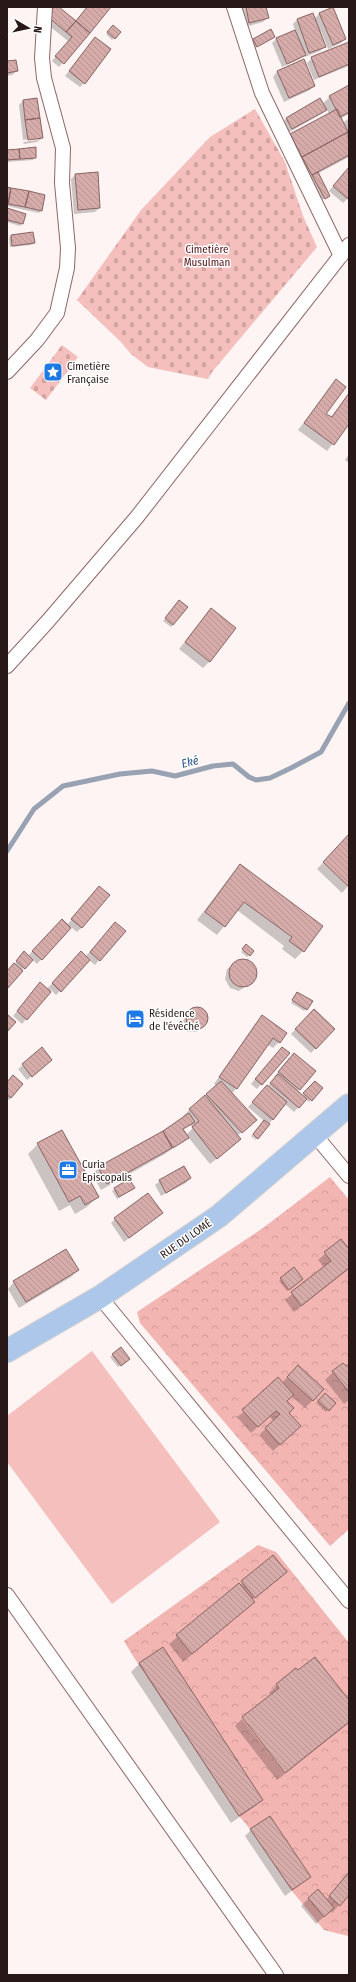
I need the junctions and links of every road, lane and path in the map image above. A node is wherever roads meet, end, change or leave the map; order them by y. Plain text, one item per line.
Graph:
1 (44, 7) edge
2 (234, 7) edge
3 (345, 251) edge
4 (7, 372) edge
5 (7, 666) edge
6 (349, 1105) edge
7 (315, 1135) junction
8 (349, 1176) edge
9 (100, 1297) junction
10 (7, 1351) edge
11 (7, 1596) edge
12 (349, 1601) edge
13 (276, 1975) edge

1 - 4 street
2 - 3 street
3 - 5 street
6 - 7 main road, RUE DU LOMÉ
7 - 8 street
7 - 9 main road, RUE DU LOMÉ
9 - 10 main road, RUE DU LOMÉ
9 - 12 street
11 - 13 street

